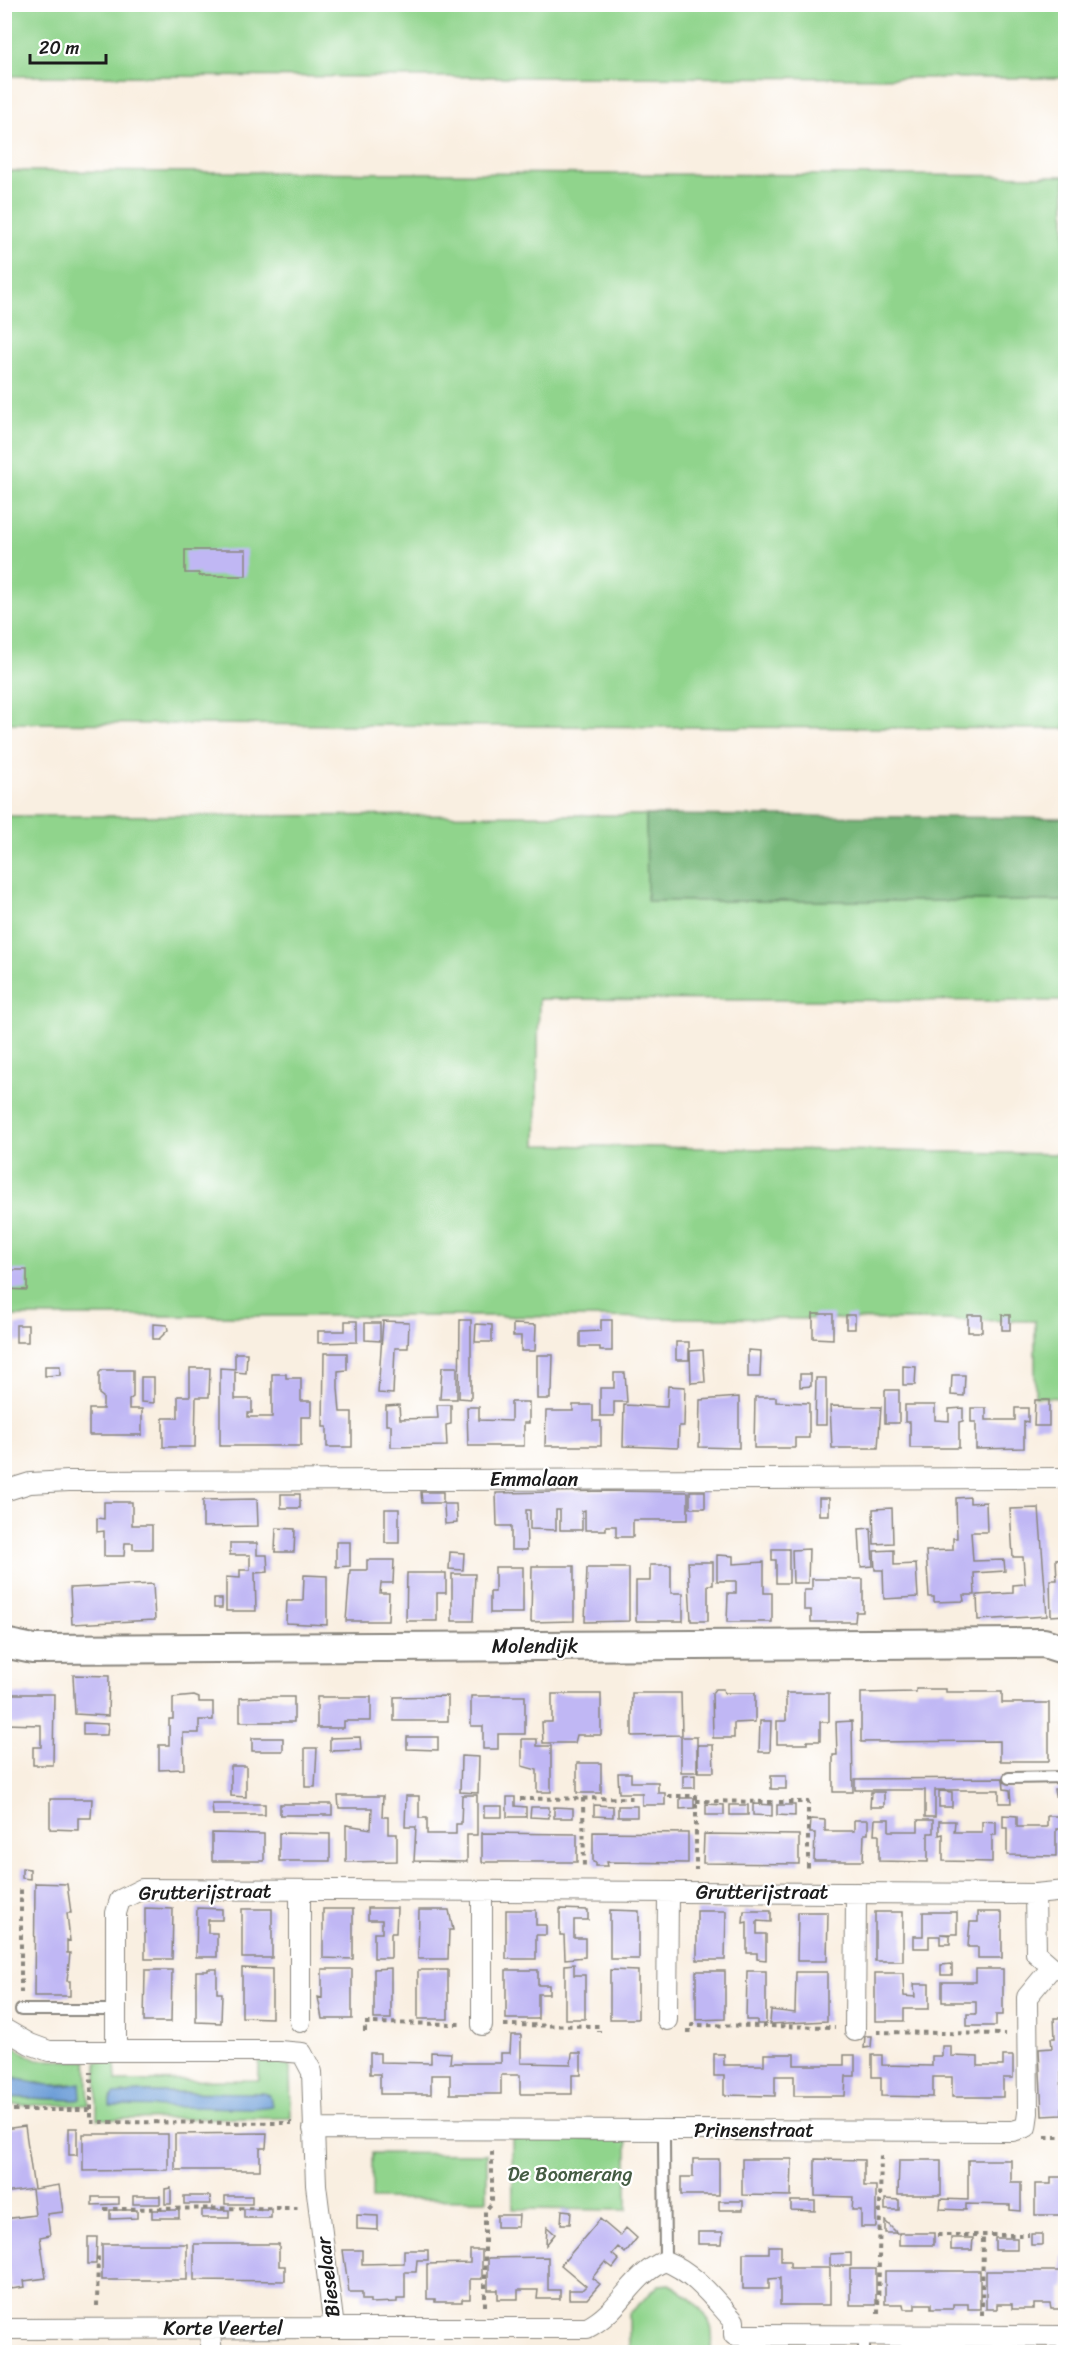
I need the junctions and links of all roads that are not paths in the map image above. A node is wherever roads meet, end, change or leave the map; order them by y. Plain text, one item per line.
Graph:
1 (1065, 1478) edge
2 (4, 1491) edge
3 (4, 1642) edge
4 (1065, 1650) edge
5 (1065, 1777) edge
6 (1009, 1778) dead end
7 (300, 1890) junction
8 (482, 1891) junction
9 (1065, 1891) edge
10 (668, 1892) junction
11 (856, 1893) junction
12 (1035, 1894) junction
13 (1059, 1969) edge
14 (21, 2010) road end
15 (116, 2010) junction
16 (667, 2020) dead end
17 (300, 2022) dead end
18 (482, 2025) dead end
19 (4, 2029) edge
20 (855, 2031) dead end
21 (116, 2051) junction
22 (313, 2128) junction
23 (664, 2139) dead end
24 (665, 2261) junction
25 (209, 2328) junction
26 (334, 2328) junction
27 (4, 2329) edge
28 (1065, 2336) edge
29 (869, 2341) edge
30 (734, 2344) edge
31 (212, 2352) edge

1 - 2 street, Emmalaan
3 - 4 street, Molendijk
5 - 6 lane
7 - 8 street, Grutterijstraat
7 - 15 street, Grutterijstraat
7 - 17 street, Grutterijstraat
8 - 10 street, Grutterijstraat
8 - 18 street
9 - 12 street, Grutterijstraat
10 - 11 street, Grutterijstraat
10 - 16 street, Grutterijstraat
11 - 12 street, Grutterijstraat
11 - 20 street, Grutterijstraat
12 - 13 street
13 - 22 street, Prinsenstraat
14 - 15 lane
15 - 21 street, Grutterijstraat
19 - 21 street
21 - 22 street, Bieselaar
22 - 26 street, Bieselaar
23 - 24 lane
24 - 26 street, Bieselaar
24 - 30 street
25 - 26 street, Korte Veertel
25 - 27 street, Korte Veertel
25 - 31 street
28 - 29 street
29 - 30 street

